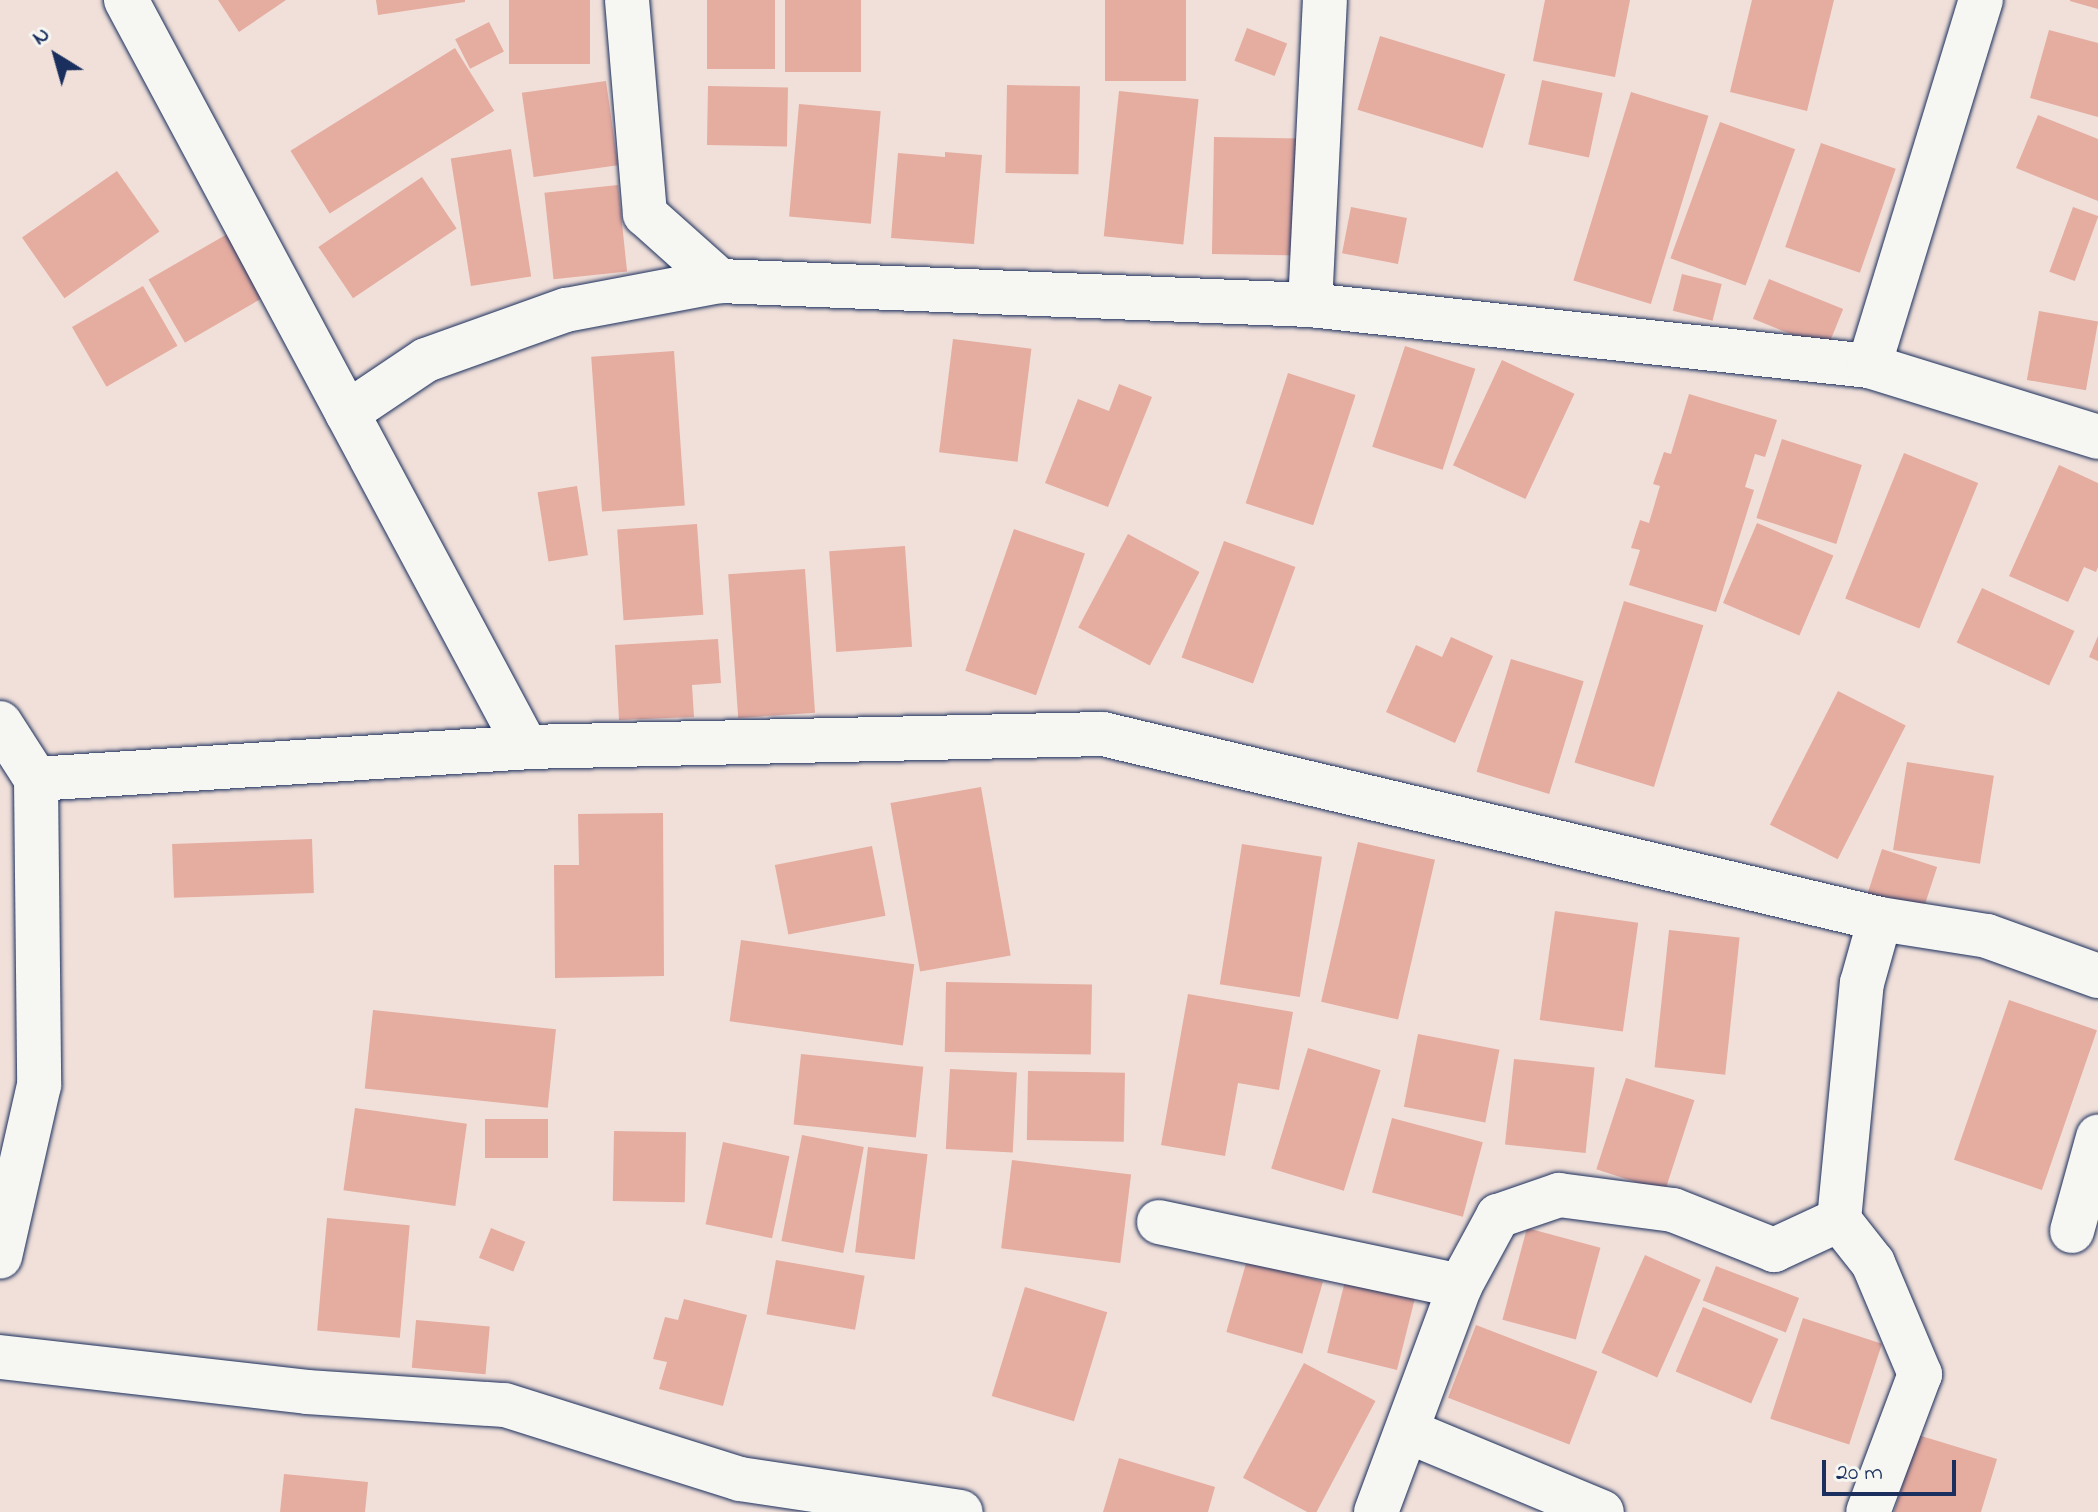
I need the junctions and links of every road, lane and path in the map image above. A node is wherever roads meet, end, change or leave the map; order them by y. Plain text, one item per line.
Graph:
1 (126, 0) edge
2 (627, 0) edge
3 (1325, 0) edge
4 (1981, 0) edge
5 (720, 281) junction
6 (1310, 305) junction
7 (1869, 366) junction
8 (347, 413) junction
9 (2098, 437) edge
10 (0, 723) edge
11 (526, 747) junction
12 (36, 779) junction
13 (1880, 919) junction
14 (2098, 976) edge
15 (2098, 1137) edge
16 (1839, 1220) junction
17 (1159, 1222) dead end
18 (2072, 1231) dead end
19 (0, 1257) edge
20 (1460, 1286) junction
21 (0, 1357) edge
22 (1407, 1431) junction
23 (961, 1512) edge
24 (1376, 1512) edge
25 (1602, 1512) edge
26 (1868, 1512) edge

1 - 8 street
2 - 5 street
3 - 6 street
4 - 7 street
5 - 6 street
5 - 8 street
6 - 7 street
7 - 9 street
8 - 11 street
10 - 12 street
11 - 12 street
11 - 13 street
12 - 19 street
13 - 14 street
13 - 16 street
15 - 18 street
16 - 20 street
16 - 26 street
17 - 20 street
20 - 22 street
21 - 23 street
22 - 24 street
22 - 25 street

